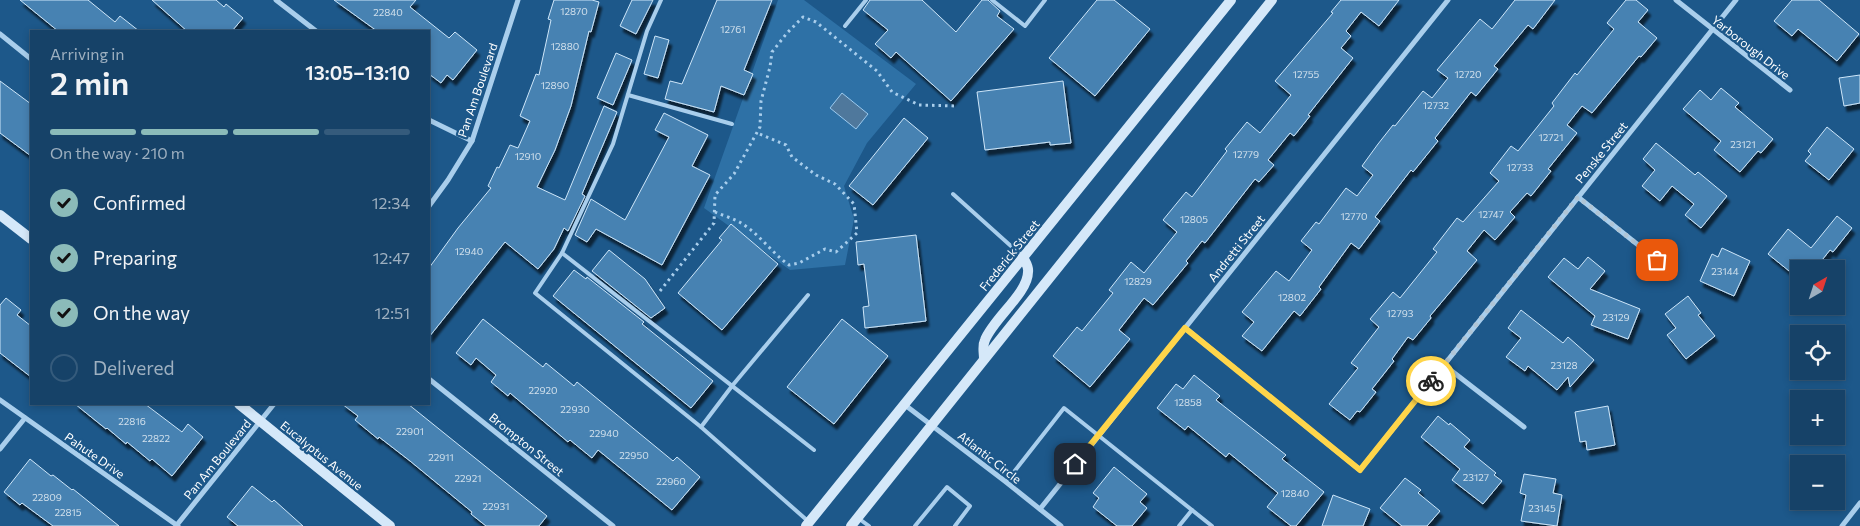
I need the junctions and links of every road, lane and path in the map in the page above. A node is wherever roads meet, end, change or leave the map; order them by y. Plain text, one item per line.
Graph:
1 (276, 0) edge
2 (518, 0) edge
3 (661, 0) edge
4 (866, 0) edge
5 (992, 0) edge
6 (1045, 0) edge
7 (1231, 0) edge
8 (1272, 0) edge
9 (1448, 0) edge
10 (1676, 0) edge
11 (1736, 0) edge
12 (845, 26) dead end
13 (1713, 29) junction
14 (315, 30) edge
15 (0, 34) edge
16 (30, 58) edge
17 (1790, 90) dead end
18 (628, 94) junction
19 (958, 106) dead end
20 (430, 120) edge
21 (732, 124) dead end
22 (757, 133) junction
23 (472, 141) junction
24 (953, 194) dead end
25 (1578, 197) junction
26 (430, 205) edge
27 (715, 212) junction
28 (0, 214) edge
29 (30, 238) edge
30 (562, 253) junction
31 (1023, 257) junction
32 (1657, 260) dead end
33 (660, 291) dead end
34 (808, 295) dead end
35 (1185, 328) junction
36 (984, 359) junction
37 (1444, 365) junction
38 (430, 379) edge
39 (732, 386) junction
40 (0, 400) edge
41 (240, 405) edge
42 (273, 405) edge
43 (905, 405) junction
44 (25, 418) junction
45 (260, 421) junction
46 (932, 424) junction
47 (700, 427) junction
48 (1524, 427) dead end
49 (1099, 435) junction
50 (0, 450) edge
51 (814, 450) dead end
52 (1006, 482) junction
53 (1860, 503) edge
54 (1040, 509) junction
55 (1192, 510) junction
56 (855, 522) edge
57 (809, 525) edge
58 (177, 526) edge
59 (390, 526) edge
60 (613, 526) edge
61 (869, 526) edge
62 (915, 526) edge
63 (955, 526) edge
64 (1061, 526) edge
65 (1179, 526) edge
66 (1212, 526) edge
67 (1842, 526) edge

1 - 14 street
2 - 23 street, Pan Am Boulevard
3 - 18 lane
4 - 12 lane
5 - 6 lane
7 - 31 main road, Frederick Street
8 - 36 main road
9 - 35 street, Andretti Street
10 - 13 street, Yarborough Drive
11 - 13 street, Penske Street
13 - 17 street, Yarborough Drive
13 - 25 street, Penske Street
15 - 16 street
18 - 21 lane
18 - 30 lane
19 - 22 path
20 - 23 street
22 - 27 path
22 - 27 path
23 - 26 street, Pan Am Boulevard
24 - 31 lane
25 - 32 street
25 - 37 street, Penske Street
27 - 33 path
28 - 29 main road
30 - 39 lane
30 - 47 lane
31 - 36 main road
31 - 43 main road, Frederick Street
34 - 39 lane
35 - 37 street, Penske Street
35 - 49 street, Andretti Street
36 - 46 main road
37 - 48 street
38 - 60 street, Brompton Street
39 - 47 lane
39 - 51 lane
40 - 44 street, Pahute Drive
41 - 45 main road, Eucalyptus Avenue
42 - 45 street, Pan Am Boulevard
43 - 46 street, Atlantic Circle
43 - 57 main road, Frederick Street
44 - 50 street
44 - 58 street, Pahute Drive
45 - 58 street, Pan Am Boulevard
45 - 59 main road, Eucalyptus Avenue
46 - 52 street, Atlantic Circle
46 - 56 main road
47 - 57 lane
49 - 52 lane
49 - 54 street, Andretti Street
49 - 55 lane
52 - 54 street, Atlantic Circle
53 - 67 street
54 - 64 street, Atlantic Circle
55 - 65 lane
55 - 66 lane
56 - 61 lane
62 - 63 lane

